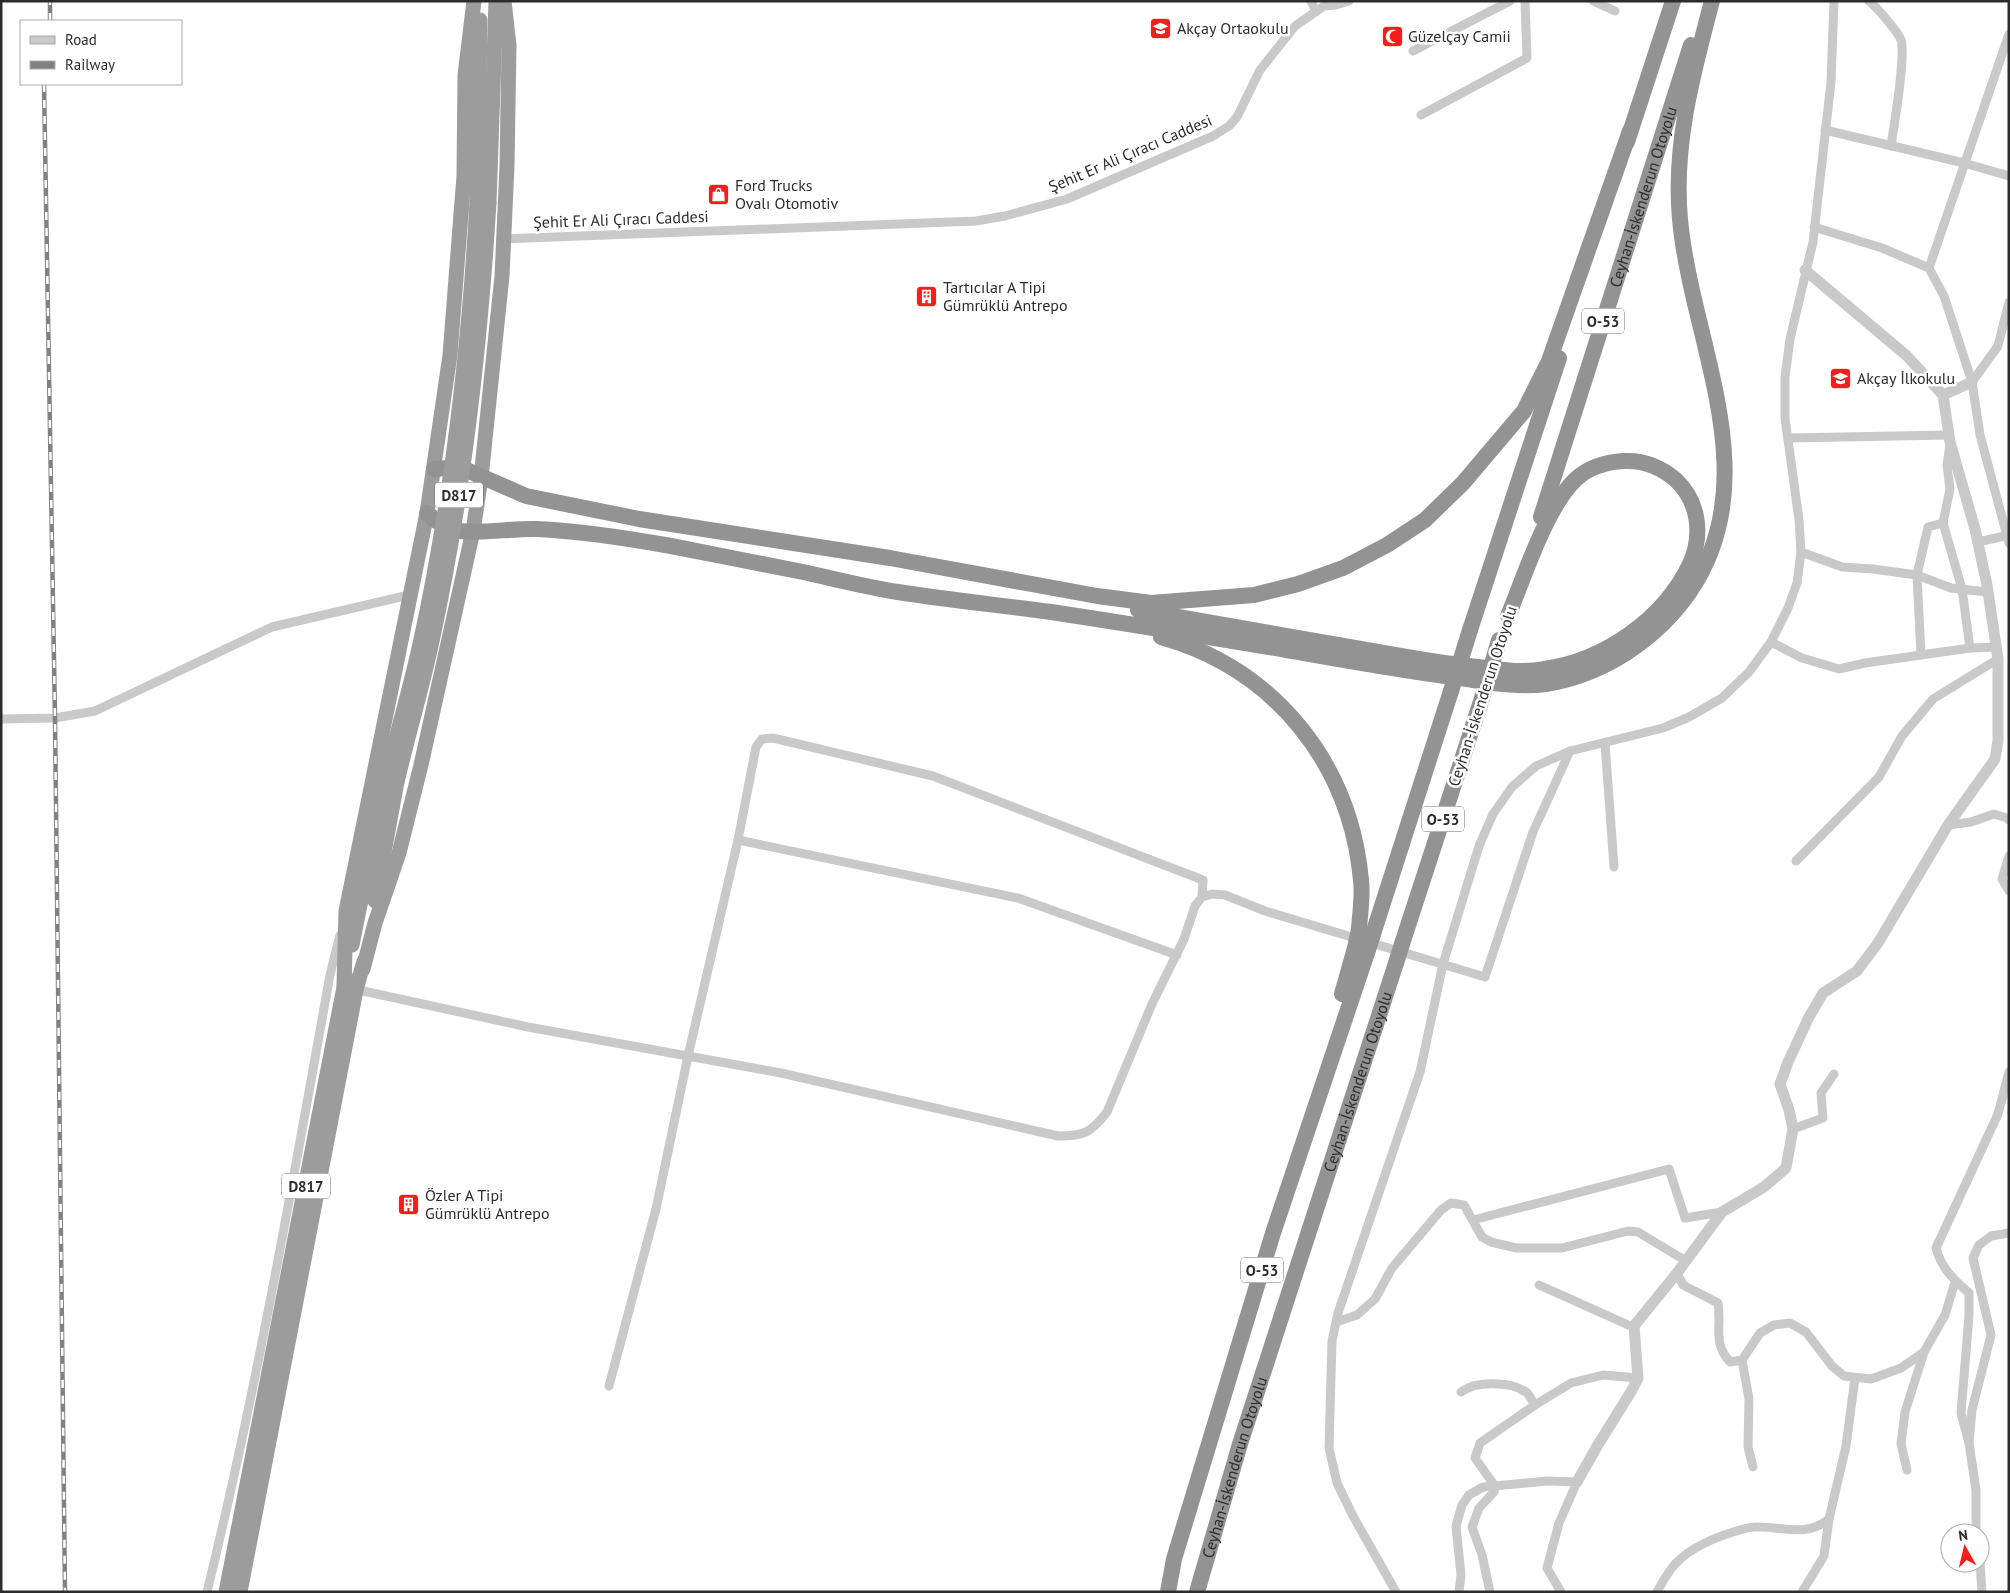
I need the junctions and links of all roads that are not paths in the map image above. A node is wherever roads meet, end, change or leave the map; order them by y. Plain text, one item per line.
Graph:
1 (474, 1) edge
2 (480, 1) edge
3 (496, 1) edge
4 (504, 1) edge
5 (1311, 1) edge
6 (1349, 1) edge
7 (1510, 1) edge
8 (1525, 1) edge
9 (1593, 1) edge
10 (1673, 1) edge
11 (1706, 1) edge
12 (1712, 1) edge
13 (1834, 1) edge
14 (1869, 1) edge
15 (1323, 3) edge
16 (1615, 11) dead end
17 (1316, 12) junction
18 (2009, 34) edge
19 (1413, 51) dead end
20 (1421, 115) dead end
21 (1825, 130) junction
22 (1630, 131) junction
23 (1891, 146) junction
24 (1964, 163) junction
25 (2009, 176) edge
26 (483, 202) junction
27 (1814, 227) junction
28 (503, 239) junction
29 (1929, 268) junction
30 (1805, 270) junction
31 (2008, 307) edge
32 (1972, 382) junction
33 (1943, 395) junction
34 (1789, 438) junction
35 (1949, 438) junction
36 (434, 469) junction
37 (481, 478) junction
38 (427, 513) junction
39 (1943, 523) junction
40 (473, 531) junction
41 (2007, 537) edge
42 (1983, 541) junction
43 (1801, 552) junction
44 (909, 562) junction
45 (1917, 575) junction
46 (1962, 589) junction
47 (1988, 592) junction
48 (409, 595) junction
49 (1052, 613) junction
50 (1508, 616) junction
51 (1771, 642) junction
52 (1996, 647) junction
53 (1970, 648) junction
54 (1921, 655) junction
55 (1998, 659) junction
56 (1, 719) edge
57 (1605, 743) junction
58 (1570, 751) junction
59 (391, 781) junction
60 (2009, 820) edge
61 (1948, 825) junction
62 (738, 840) junction
63 (2009, 856) edge
64 (1796, 861) dead end
65 (1614, 867) dead end
66 (2009, 891) edge
67 (1202, 897) junction
68 (346, 910) junction
69 (1366, 932) junction
70 (1177, 955) junction
71 (1443, 964) junction
72 (363, 969) junction
73 (350, 988) junction
74 (688, 1056) junction
75 (2009, 1072) edge
76 (1834, 1074) dead end
77 (1793, 1128) junction
78 (1722, 1212) junction
79 (1473, 1220) junction
80 (2009, 1233) edge
81 (1686, 1261) junction
82 (1677, 1273) junction
83 (1955, 1282) junction
84 (1539, 1285) dead end
85 (1336, 1322) junction
86 (1635, 1328) junction
87 (1924, 1352) junction
88 (1742, 1360) junction
89 (1638, 1378) junction
90 (1855, 1378) junction
91 (609, 1386) dead end
92 (1460, 1392) dead end
93 (1535, 1405) junction
94 (1969, 1443) junction
95 (1753, 1467) dead end
96 (1907, 1470) dead end
97 (1577, 1482) junction
98 (1495, 1486) junction
99 (1829, 1519) junction
100 (1976, 1523) edge
101 (1981, 1573) edge
102 (208, 1592) edge
103 (226, 1592) edge
104 (240, 1592) edge
105 (1168, 1592) edge
106 (1197, 1592) edge
107 (1396, 1592) edge
108 (1459, 1592) edge
109 (1490, 1592) edge
110 (1561, 1592) edge
111 (1657, 1592) edge
112 (1802, 1592) edge
113 (1982, 1592) edge

1 - 36 highway
2 - 26 highway, D817
3 - 26 highway, D817
4 - 28 highway
5 - 17 street
6 - 15 street, Şehit Er Ali Çıracı Caddesi
7 - 19 street
8 - 20 street
9 - 16 street
10 - 22 highway, Ceyhan-İskenderun Otoyolu / O-53
11 - 50 highway, Ceyhan-İskenderun Otoyolu / O-53
12 - 49 highway
13 - 21 street
14 - 23 street
15 - 17 street, Şehit Er Ali Çıracı Caddesi
17 - 28 street, Şehit Er Ali Çıracı Caddesi
18 - 24 street
21 - 23 street
21 - 27 street
22 - 44 highway
22 - 69 highway, Ceyhan-İskenderun Otoyolu / O-53, bridge
23 - 24 street
24 - 25 street
24 - 29 street
26 - 59 highway, D817, bridge
27 - 29 street
27 - 30 street
28 - 37 highway
29 - 32 street
30 - 33 street
30 - 34 street
31 - 32 street
32 - 33 street
32 - 41 street
33 - 35 street
34 - 35 street
34 - 43 street
35 - 39 street
35 - 42 street
36 - 37 highway
36 - 38 highway
37 - 40 highway
37 - 44 highway
38 - 40 highway
38 - 48 highway
39 - 45 street
39 - 46 street
40 - 49 highway
40 - 72 highway
41 - 42 street
42 - 47 street
43 - 45 street
43 - 51 street
44 - 50 highway
45 - 46 street
45 - 54 street
46 - 47 street
46 - 53 street
47 - 52 street
48 - 56 street
48 - 68 highway
49 - 69 highway
50 - 106 highway, Ceyhan-İskenderun Otoyolu / O-53, bridge
51 - 54 street
51 - 57 street
52 - 53 street
52 - 55 street
53 - 54 street
55 - 61 street
55 - 64 street
57 - 58 street
57 - 65 street
58 - 71 street
58 - 71 street
59 - 72 highway, D817
59 - 73 highway, D817
60 - 61 street
61 - 77 street
62 - 67 street
62 - 70 street
62 - 74 street
63 - 66 street
67 - 70 street
67 - 71 street
68 - 73 highway
68 - 102 street
69 - 105 highway, Ceyhan-İskenderun Otoyolu / O-53, bridge
70 - 74 street
71 - 85 street
72 - 73 highway, D817
73 - 74 street
73 - 103 highway, D817
73 - 104 highway, D817
74 - 91 street
75 - 83 street
76 - 77 street
77 - 78 street
78 - 79 street
78 - 81 street
79 - 81 street
79 - 85 street
80 - 94 street
81 - 82 street
82 - 86 street
82 - 88 street
83 - 87 street
83 - 94 street
84 - 86 street
85 - 107 street
86 - 89 street
87 - 90 street
87 - 96 street
88 - 90 street
88 - 95 street
89 - 93 street
89 - 97 street
90 - 99 street
92 - 93 street
93 - 98 street
94 - 100 street
97 - 98 street
97 - 110 street
98 - 108 street
98 - 109 street
99 - 111 street
99 - 112 street
101 - 113 street

